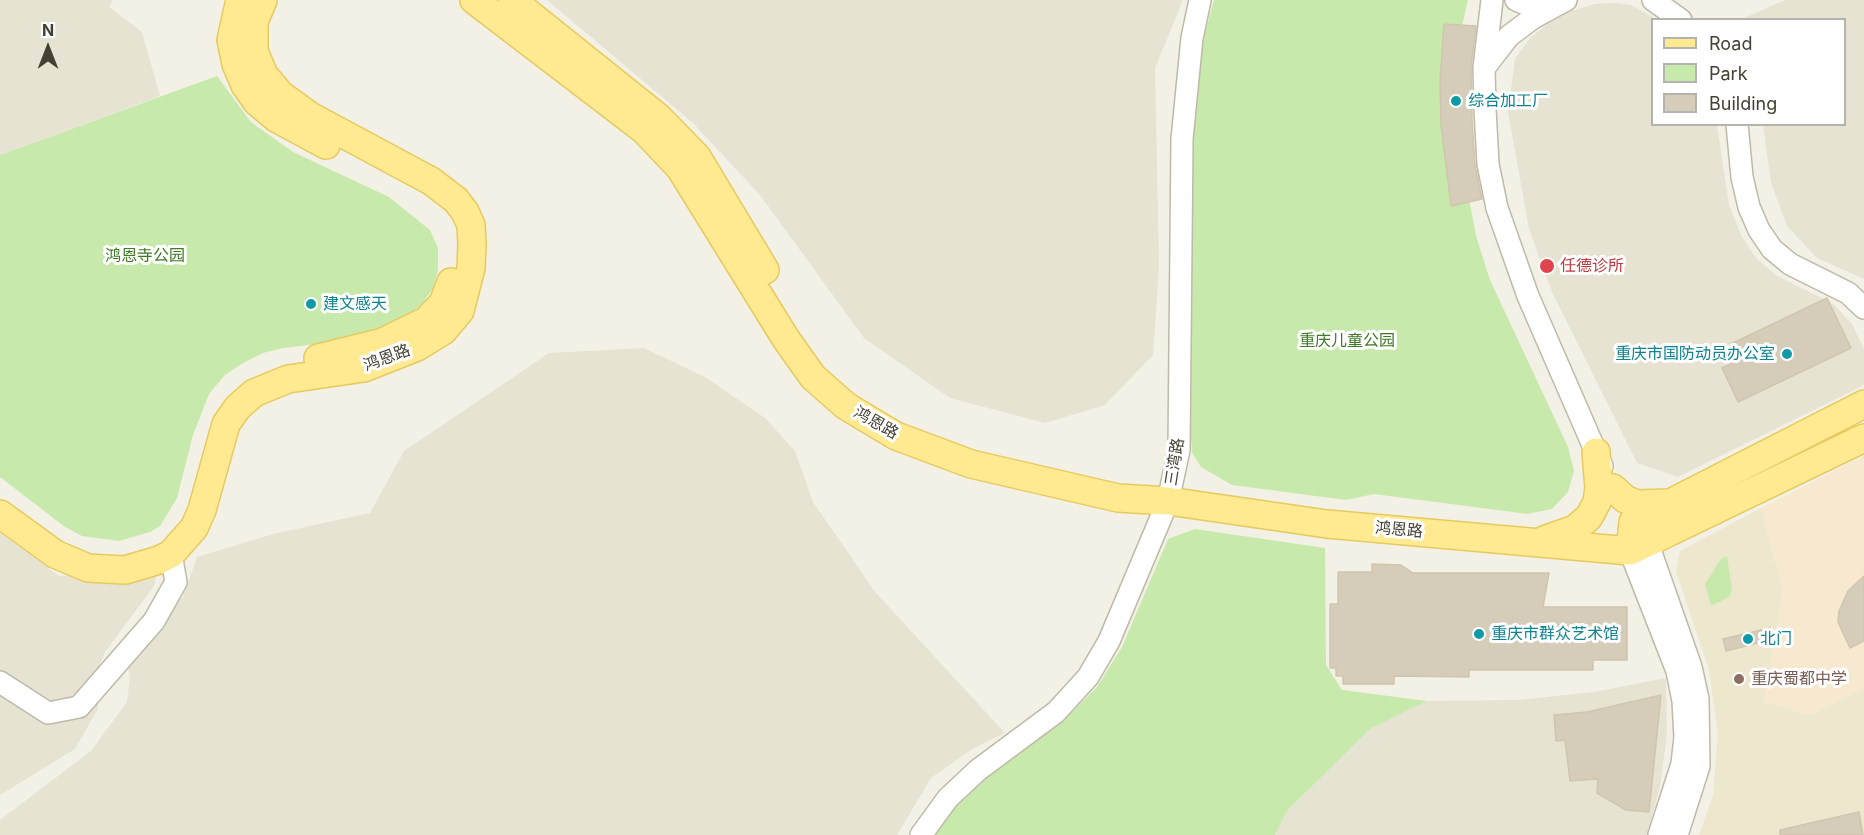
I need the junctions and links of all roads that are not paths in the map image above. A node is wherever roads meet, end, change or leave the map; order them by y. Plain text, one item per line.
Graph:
1 (240, 0) edge
2 (263, 0) edge
3 (474, 0) edge
4 (512, 0) edge
5 (1200, 0) edge
6 (1492, 0) edge
7 (1516, 0) edge
8 (1653, 0) edge
9 (1559, 3) edge
10 (1678, 18) edge
11 (1484, 68) junction
12 (1737, 126) edge
13 (1864, 308) edge
14 (1864, 404) edge
15 (1864, 438) edge
16 (1596, 452) junction
17 (1613, 488) junction
18 (0, 495) edge
19 (1168, 501) junction
20 (1670, 503) junction
21 (0, 514) edge
22 (1637, 539) junction
23 (1525, 543) junction
24 (171, 554) junction
25 (0, 682) edge
26 (921, 835) edge
27 (1659, 835) edge
28 (1677, 835) edge

1 - 18 main road, 鸿恩路
2 - 24 main road, 鸿恩路
3 - 19 main road, 鸿恩路
4 - 19 main road, 鸿恩路
5 - 19 street, 三湾路
6 - 11 street
7 - 9 street
8 - 10 street
9 - 11 street
11 - 16 street
12 - 13 street
14 - 20 main road
15 - 22 main road
16 - 17 street
16 - 23 main road
17 - 20 main road
17 - 22 street
19 - 23 main road, 鸿恩路
19 - 26 street, 三湾路
20 - 22 main road
21 - 24 main road, 鸿恩路
22 - 23 main road, 鸿恩路
22 - 27 street
22 - 28 street
24 - 25 street

